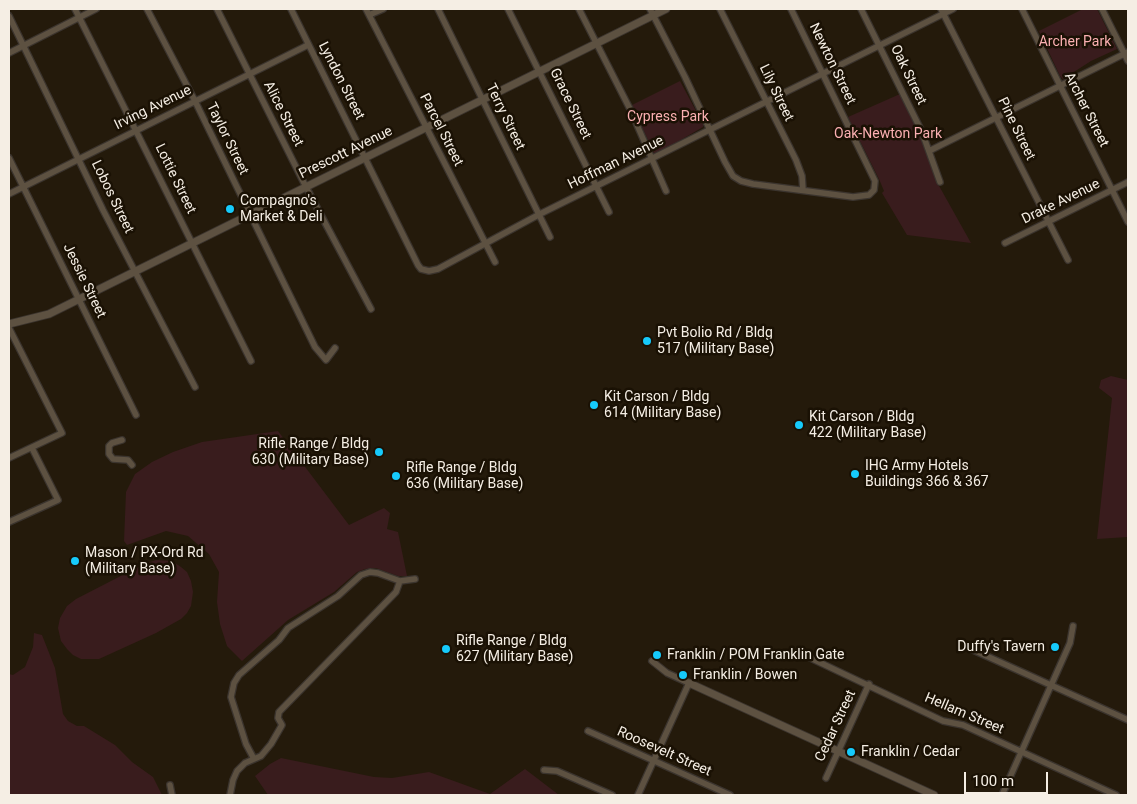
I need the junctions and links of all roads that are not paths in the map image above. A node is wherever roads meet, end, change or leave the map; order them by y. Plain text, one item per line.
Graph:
1 (74, 9) edge
2 (96, 9) edge
3 (147, 9) edge
4 (217, 9) edge
5 (290, 9) edge
6 (366, 9) edge
7 (383, 9) edge
8 (438, 9) edge
9 (508, 9) edge
10 (579, 9) edge
11 (666, 9) edge
12 (720, 9) edge
13 (791, 9) edge
14 (861, 9) edge
15 (953, 9) edge
16 (1022, 9) edge
17 (1102, 9) edge
18 (943, 11) edge
19 (651, 12) edge
20 (369, 15) junction
21 (9, 16) edge
22 (79, 18) junction
23 (596, 44) junction
24 (308, 45) junction
25 (23, 46) junction
26 (880, 46) junction
27 (9, 53) edge
28 (1126, 53) edge
29 (1128, 61) edge
30 (540, 71) junction
31 (823, 73) junction
32 (250, 74) junction
33 (1060, 86) junction
34 (482, 99) junction
35 (195, 101) junction
36 (766, 101) junction
37 (996, 117) junction
38 (426, 127) junction
39 (709, 129) junction
40 (136, 130) junction
41 (929, 151) junction
42 (9, 158) edge
43 (79, 158) junction
44 (365, 158) junction
45 (653, 159) junction
46 (940, 182) dead end
47 (1128, 182) edge
48 (23, 187) junction
49 (306, 187) junction
50 (596, 187) junction
51 (803, 190) junction
52 (1113, 190) junction
53 (666, 191) dead end
54 (9, 194) edge
55 (608, 212) dead end
56 (540, 214) junction
57 (250, 215) junction
58 (1048, 222) junction
59 (1128, 222) edge
60 (550, 237) dead end
61 (485, 242) junction
62 (192, 243) junction
63 (1005, 243) dead end
64 (1068, 260) dead end
65 (495, 262) dead end
66 (424, 271) joint
67 (135, 272) junction
68 (79, 300) junction
69 (371, 309) dead end
70 (9, 326) edge
71 (335, 348) dead end
72 (251, 361) dead end
73 (195, 387) dead end
74 (136, 415) dead end
75 (122, 440) dead end
76 (32, 448) junction
77 (9, 458) edge
78 (132, 465) dead end
79 (9, 522) edge
80 (415, 579) dead end
81 (400, 581) junction
82 (1073, 626) dead end
83 (971, 649) dead end
84 (804, 655) dead end
85 (652, 661) dead end
86 (689, 683) junction
87 (869, 684) junction
88 (1051, 685) junction
89 (1128, 720) edge
90 (588, 731) dead end
91 (837, 751) junction
92 (1021, 752) junction
93 (254, 759) junction
94 (654, 761) junction
95 (544, 770) dead end
96 (826, 778) dead end
97 (170, 785) dead end
98 (172, 795) edge
99 (230, 795) edge
100 (612, 795) edge
101 (638, 795) edge
102 (730, 795) edge
103 (934, 795) edge
104 (1002, 795) edge
105 (1116, 795) edge

1 - 22 street, Lottie Street
2 - 22 street
3 - 35 street, Taylor Street
4 - 32 street, Alice Street
5 - 24 street, Lyndon Street
6 - 20 street, Parcel Street
7 - 20 street
8 - 34 street, Terry Street
9 - 30 street, Grace Street
10 - 23 street
11 - 19 street, Prescott Avenue
12 - 36 street, Lily Street
13 - 31 street, Newton Street
14 - 26 street, Oak Street
15 - 18 street, Hoffman Avenue
16 - 33 street, Archer Street
17 - 28 street
18 - 26 street, Hoffman Avenue
18 - 37 street, Pine Street
19 - 23 street, Prescott Avenue
19 - 39 street
20 - 38 street, Parcel Street
21 - 25 street, Lobos Street
22 - 25 street
22 - 40 street, Lottie Street
23 - 30 street, Prescott Avenue
23 - 45 street
24 - 32 street, Irving Avenue
24 - 44 street, Lyndon Street
25 - 27 street
25 - 43 street, Lobos Street
26 - 31 street, Hoffman Avenue
26 - 41 street, Oak Street
28 - 29 street
28 - 33 street
30 - 34 street, Prescott Avenue
30 - 50 street, Grace Street
31 - 36 street, Hoffman Avenue
31 - 51 street, Newton Street
32 - 35 street, Irving Avenue
32 - 49 street, Alice Street
33 - 37 street
33 - 52 street, Archer Street
34 - 38 street, Prescott Avenue
34 - 56 street, Terry Street
35 - 40 street, Irving Avenue
35 - 57 street, Taylor Street
36 - 39 street, Hoffman Avenue
36 - 51 street, Lily Street
37 - 41 street
37 - 58 street, Pine Street
38 - 44 street, Prescott Avenue
38 - 61 street, Parcel Street
39 - 45 street, Hoffman Avenue
39 - 51 street
40 - 43 street, Irving Avenue
40 - 62 street, Lottie Street
41 - 46 street, Oak Street
42 - 48 street, Jessie Street
43 - 48 street, Irving Avenue
43 - 67 street, Lobos Street
44 - 49 street, Prescott Avenue
44 - 66 street, Lyndon Street
45 - 50 street, Hoffman Avenue
45 - 53 street
47 - 52 street, Drake Avenue
48 - 54 street, Irving Avenue
48 - 68 street, Jessie Street
49 - 57 street, Prescott Avenue
49 - 69 street, Alice Street
50 - 55 street, Grace Street
50 - 56 street, Hoffman Avenue
52 - 58 street, Drake Avenue
52 - 59 street, Archer Street
56 - 60 street, Terry Street
56 - 61 street, Hoffman Avenue
57 - 62 street, Prescott Avenue
57 - 71 street, Taylor Street
58 - 63 street, Drake Avenue
58 - 64 street, Pine Street
61 - 65 street, Parcel Street
61 - 66 street, Hoffman Avenue
62 - 67 street, Prescott Avenue
62 - 72 street, Lottie Street
67 - 68 street, Prescott Avenue
67 - 73 street, Lobos Street
68 - 70 street, Prescott Avenue
68 - 74 street, Jessie Street
70 - 76 street
75 - 78 street
76 - 77 street
76 - 79 street
80 - 81 street
81 - 93 street
81 - 93 street
82 - 88 street
83 - 88 street
84 - 87 street, Hellam Street
85 - 86 street
86 - 91 street
86 - 94 street
87 - 91 street, Cedar Street
87 - 92 street, Hellam Street
88 - 89 street
88 - 92 street
90 - 94 street, Roosevelt Street
91 - 96 street, Cedar Street
91 - 103 street
92 - 104 street
92 - 105 street, Hellam Street
93 - 99 street
94 - 101 street
94 - 102 street, Roosevelt Street
95 - 100 street
97 - 98 street

